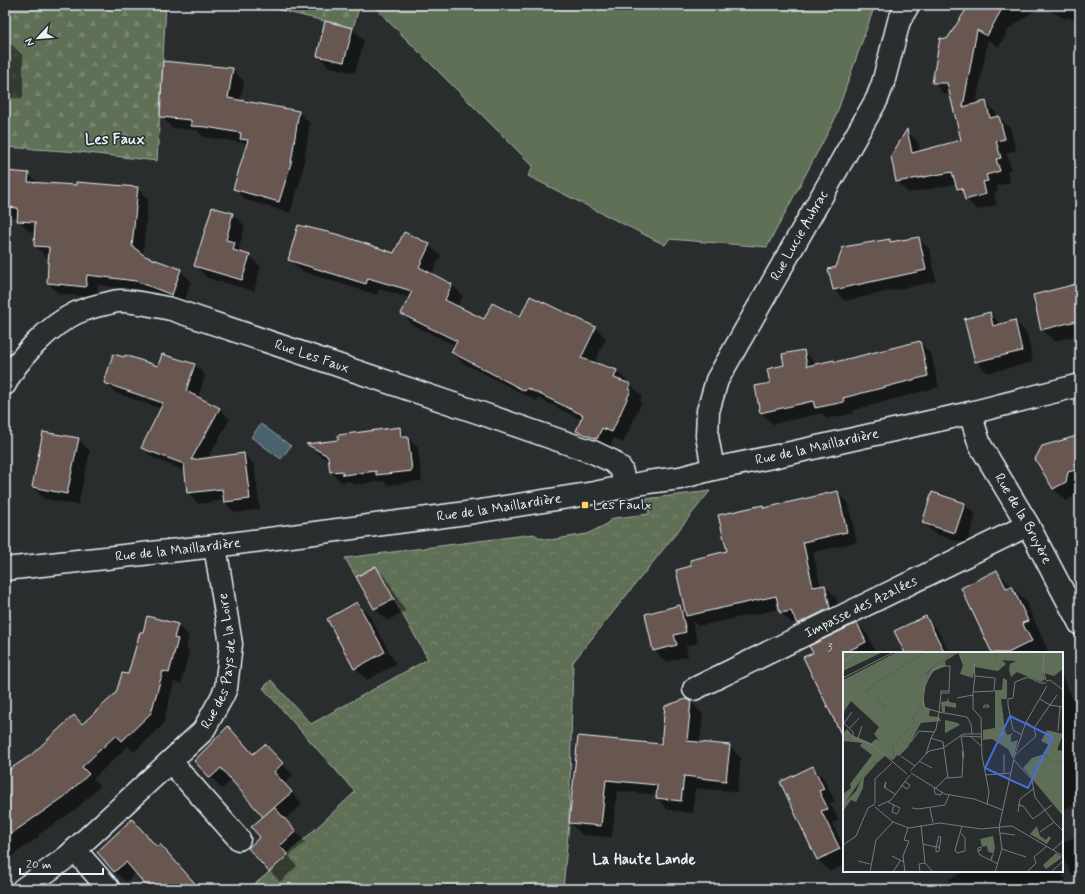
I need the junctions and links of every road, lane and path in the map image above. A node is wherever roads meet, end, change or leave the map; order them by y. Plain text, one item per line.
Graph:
1 (908, 5) edge
2 (5, 383) edge
3 (1080, 385) edge
4 (970, 413) junction
5 (713, 469) junction
6 (626, 487) junction
7 (1028, 526) junction
8 (216, 546) junction
9 (5, 568) edge
10 (1080, 624) edge
11 (694, 689) dead end
12 (171, 762) junction
13 (239, 839) dead end
14 (75, 850) junction
15 (23, 889) edge
16 (109, 889) edge

1 - 5 street, Rue Lucie Aubrac
2 - 6 street, Rue Les Faux
3 - 4 street, Rue de la Maillardière
4 - 5 street, Rue de la Maillardière
4 - 7 street, Rue de la Bruyère
5 - 6 street, Rue de la Maillardière
6 - 8 street, Rue de la Maillardière
7 - 10 street, Rue de la Bruyère
7 - 11 street, Impasse des Azalées
8 - 9 street, Rue de la Maillardière
8 - 12 street, Rue des Pays de la Loire
12 - 13 street
12 - 14 street, Rue des Pays de la Loire
14 - 15 street, Rue des Pays de la Loire
14 - 16 street

